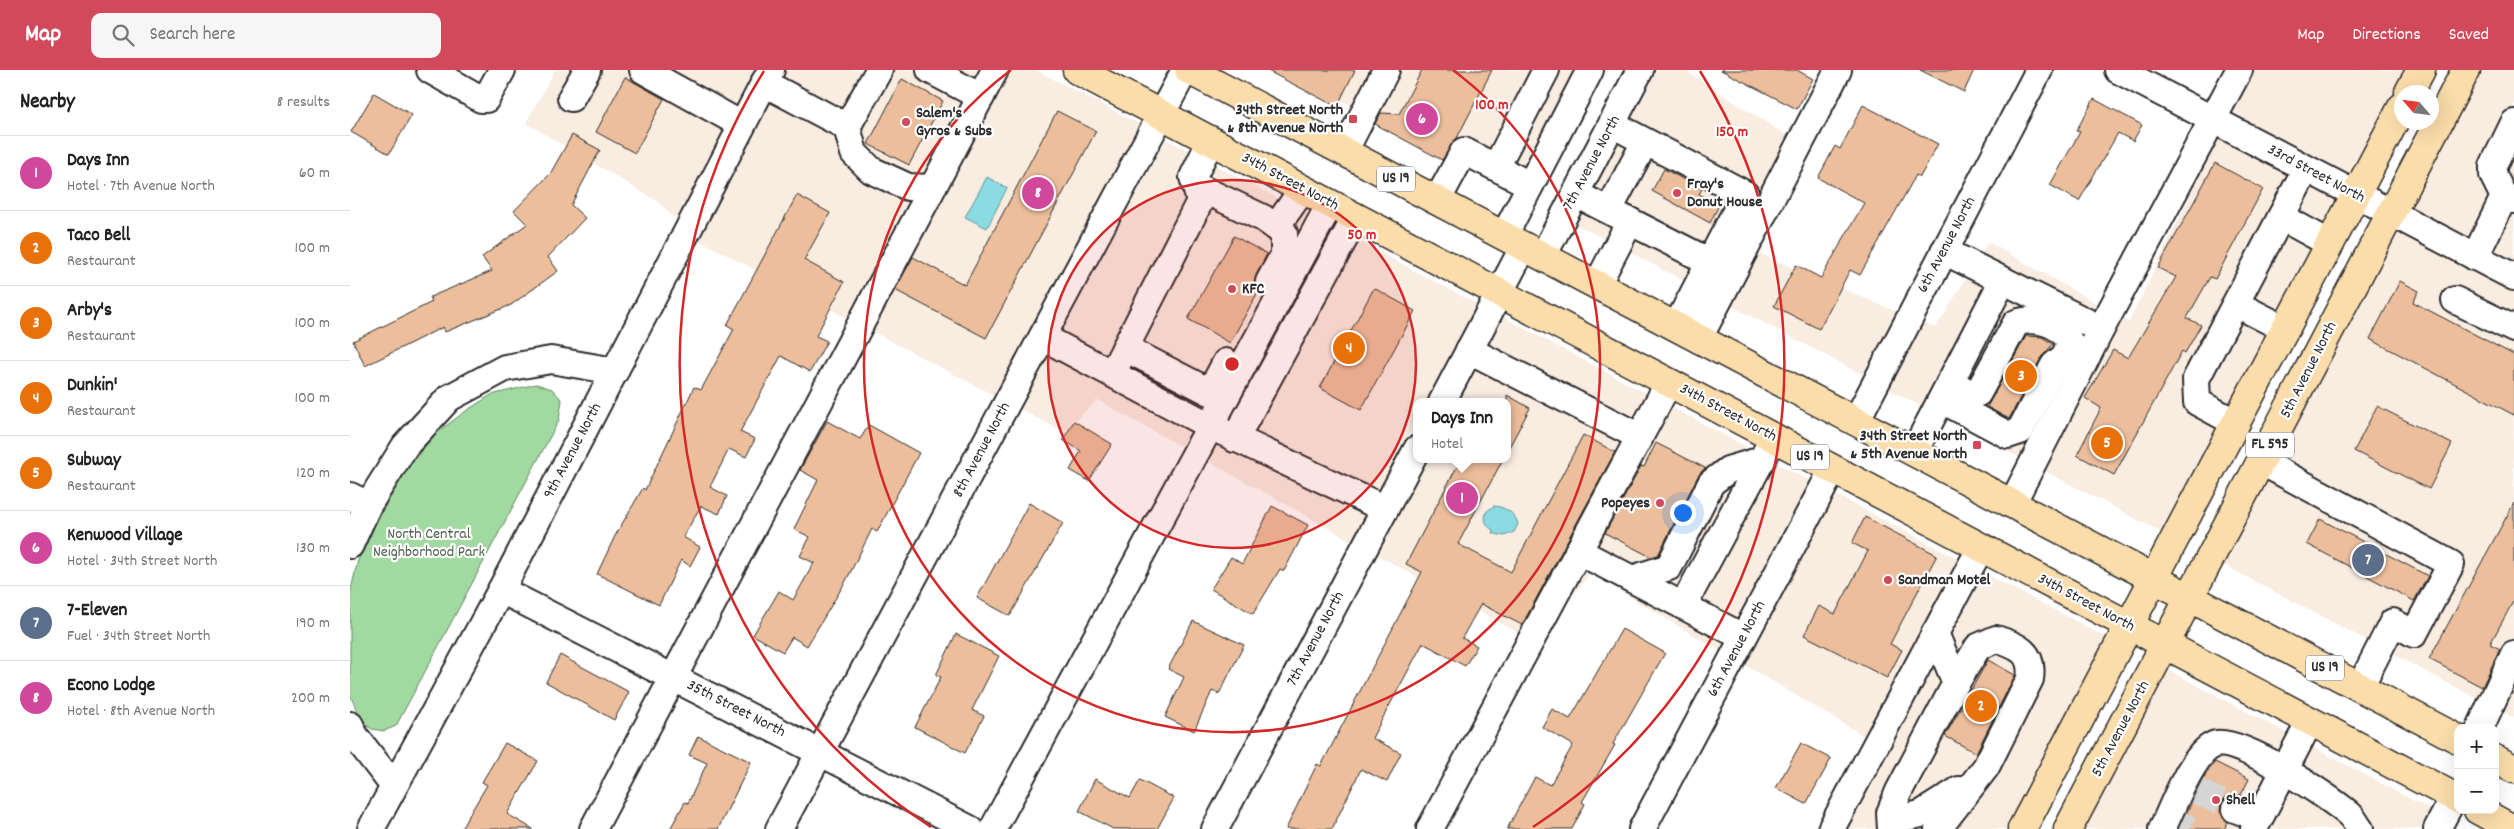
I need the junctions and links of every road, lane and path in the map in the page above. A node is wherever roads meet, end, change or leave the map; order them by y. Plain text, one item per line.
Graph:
1 (430, 70) edge
2 (502, 70) edge
3 (587, 70) edge
4 (643, 70) edge
5 (879, 70) edge
6 (995, 70) edge
7 (1077, 70) edge
8 (1187, 70) edge
9 (1386, 70) edge
10 (1546, 70) edge
11 (1590, 70) edge
12 (1640, 70) edge
13 (1838, 70) edge
14 (2039, 70) edge
15 (2118, 70) edge
16 (2239, 70) edge
17 (2421, 70) edge
18 (2466, 70) edge
19 (938, 72) edge
20 (767, 77) edge
21 (2413, 85) edge
22 (981, 96) junction
23 (571, 98) dead end
24 (1162, 115) junction
25 (2213, 120) junction
26 (2394, 122) edge
27 (2514, 123) edge
28 (1612, 124) junction
29 (742, 125) junction
30 (847, 128) junction
31 (1211, 140) junction
32 (1644, 142) junction
33 (1344, 152) junction
34 (1496, 168) junction
35 (2306, 170) junction
36 (1530, 185) junction
37 (1196, 186) junction
38 (932, 188) junction
39 (1303, 189) junction
40 (1576, 194) junction
41 (2354, 195) junction
42 (2509, 199) edge
43 (1437, 201) junction
44 (1330, 204) junction
45 (2391, 214) junction
46 (1619, 216) junction
47 (1356, 217) junction
48 (2281, 217) junction
49 (1276, 227) junction
50 (2329, 243) junction
51 (1524, 246) junction
52 (1944, 251) junction
53 (2475, 257) junction
54 (1291, 259) junction
55 (1710, 262) junction
56 (2514, 277) edge
57 (2003, 280) junction
58 (1597, 285) junction
59 (1500, 293) junction
60 (2455, 300) dead end
61 (2236, 304) junction
62 (2101, 329) junction
63 (2284, 329) junction
64 (2514, 329) edge
65 (1688, 333) junction
66 (1043, 337) junction
67 (1244, 346) junction
68 (1125, 348) junction
69 (1469, 350) junction
70 (615, 371) junction
71 (1112, 374) junction
72 (1669, 382) junction
73 (1946, 391) junction
74 (1444, 398) edge
75 (1856, 421) junction
76 (2236, 423) junction
77 (1210, 426) junction
78 (1640, 437) junction
79 (1235, 439) junction
80 (1768, 448) junction
81 (1914, 452) junction
82 (1413, 456) edge
83 (2262, 462) junction
84 (1832, 469) junction
85 (359, 500) edge
86 (2012, 504) junction
87 (1385, 509) junction
88 (350, 545) edge
89 (1980, 547) junction
90 (1578, 551) junction
91 (1632, 579) junction
92 (2156, 579) junction
93 (501, 590) junction
94 (2191, 597) junction
95 (1683, 606) junction
96 (2129, 626) junction
97 (1935, 632) junction
98 (1744, 637) junction
99 (2166, 644) junction
100 (2514, 654) edge
101 (674, 678) junction
102 (1956, 683) junction
103 (2360, 686) junction
104 (2310, 721) junction
105 (2482, 724) edge
106 (350, 725) edge
107 (2454, 737) edge
108 (820, 752) junction
109 (2499, 761) edge
110 (1986, 767) junction
111 (2514, 769) edge
112 (2284, 770) junction
113 (393, 785) junction
114 (2454, 797) edge
115 (2454, 801) edge
116 (1894, 804) junction
117 (2235, 809) tunnel mouth
118 (2485, 814) edge
119 (2170, 824) edge
120 (2256, 824) edge
121 (371, 829) edge
122 (594, 829) edge
123 (779, 829) edge
124 (970, 829) edge
125 (993, 829) edge
126 (1215, 829) edge
127 (1430, 829) edge
128 (1642, 829) edge
129 (1831, 829) edge
130 (1891, 829) edge
131 (1938, 829) edge
132 (2022, 829) edge
133 (2068, 829) edge
134 (2360, 829) edge
135 (2437, 829) edge
136 (2513, 829) edge

1 - 2 street
3 - 23 street
4 - 29 street
5 - 30 street
6 - 22 street
7 - 24 main road, 34th Street North / US 19
8 - 24 street, 8th Avenue North
8 - 33 main road, US 19
9 - 33 street
10 - 34 street
11 - 36 street, 7th Avenue North
12 - 28 street, 7th Avenue North
13 - 65 street
14 - 52 street, 6th Avenue North
15 - 25 street, 33rd Street North
16 - 25 street
17 - 21 main road
18 - 45 main road, 5th Avenue North / FL 595
19 - 22 street
20 - 29 street, 9th Avenue North
20 - 30 street
22 - 38 street
24 - 31 main road, 34th Street North / US 19
24 - 66 street, 8th Avenue North
25 - 35 street, 33rd Street North
25 - 62 street
26 - 41 main road, FL 595
27 - 42 street
28 - 32 street
28 - 40 street, 7th Avenue North
29 - 70 street, 9th Avenue North
30 - 38 street
31 - 37 street
31 - 39 main road, 34th Street North / US 19
32 - 46 street
32 - 55 street
33 - 43 main road, US 19
34 - 36 street
34 - 43 street
35 - 41 street, 33rd Street North
35 - 48 street
36 - 51 street, 7th Avenue North
37 - 49 street
37 - 68 street
38 - 101 street
39 - 44 main road, 34th Street North / US 19
39 - 49 street
40 - 46 street
40 - 51 street, 7th Avenue North
41 - 45 street, 33rd Street North
41 - 50 main road, FL 595
42 - 53 street
43 - 51 main road, US 19
44 - 47 main road, 34th Street North / US 19
44 - 54 street
45 - 53 street, 33rd Street North
45 - 83 main road, 5th Avenue North / FL 595
46 - 55 street
46 - 58 street
47 - 59 main road, 34th Street North / US 19
47 - 79 street
48 - 50 street
48 - 61 street
49 - 54 street
50 - 63 main road, FL 595
51 - 58 main road, US 19
51 - 59 street, 7th Avenue North
52 - 57 street
52 - 75 street, 6th Avenue North
53 - 56 street, 33rd Street North
54 - 67 street
55 - 65 street
57 - 62 street
57 - 73 street
58 - 65 main road, US 19
59 - 69 street, 7th Avenue North
59 - 72 main road, 34th Street North / US 19
60 - 64 street
61 - 63 street
61 - 76 street
62 - 86 street
63 - 76 main road, FL 595
65 - 75 main road, US 19
66 - 71 street
66 - 108 street, 8th Avenue North
67 - 68 street
67 - 77 street
68 - 71 street
69 - 74 street, 7th Avenue North
69 - 78 street
70 - 85 street
70 - 93 street, 9th Avenue North
71 - 77 street
72 - 78 street
72 - 80 main road, 34th Street North / US 19
73 - 73 street
73 - 81 street
75 - 81 main road, US 19
76 - 92 main road, FL 595
77 - 79 street
77 - 125 street
78 - 90 street
79 - 87 street
80 - 84 main road, 34th Street North / US 19
80 - 91 street
80 - 95 street
81 - 86 main road, US 19
82 - 87 street, 7th Avenue North
83 - 94 main road, 5th Avenue North / FL 595
83 - 103 street
84 - 89 main road, 34th Street North / US 19
84 - 98 street, 6th Avenue North
85 - 88 street
86 - 92 main road, US 19
87 - 126 street, 7th Avenue North
89 - 96 main road, 34th Street North / US 19
89 - 97 street
90 - 91 street
90 - 127 street
91 - 95 street
92 - 94 main road, US 19
92 - 96 main road
93 - 101 street, 35th Street North
93 - 113 street, 9th Avenue North
94 - 99 main road, 5th Avenue North
94 - 103 main road, US 19
95 - 98 street
96 - 99 main road, 34th Street North / US 19
96 - 132 main road
97 - 102 street
97 - 129 street
98 - 128 street, 6th Avenue North
99 - 104 main road, 34th Street North / US 19
99 - 133 main road, 5th Avenue North
100 - 105 street
101 - 108 street, 35th Street North
101 - 122 street
102 - 110 street
102 - 116 street
103 - 107 main road, US 19
104 - 112 street
104 - 114 main road, 34th Street North / US 19
106 - 113 street
108 - 123 street, 8th Avenue North
108 - 124 street, 35th Street North
109 - 111 main road
110 - 116 street
110 - 131 street
112 - 119 street
112 - 120 street
112 - 134 street
113 - 121 street, 9th Avenue North
115 - 135 street
116 - 130 street
117 - 120 street
118 - 136 main road

